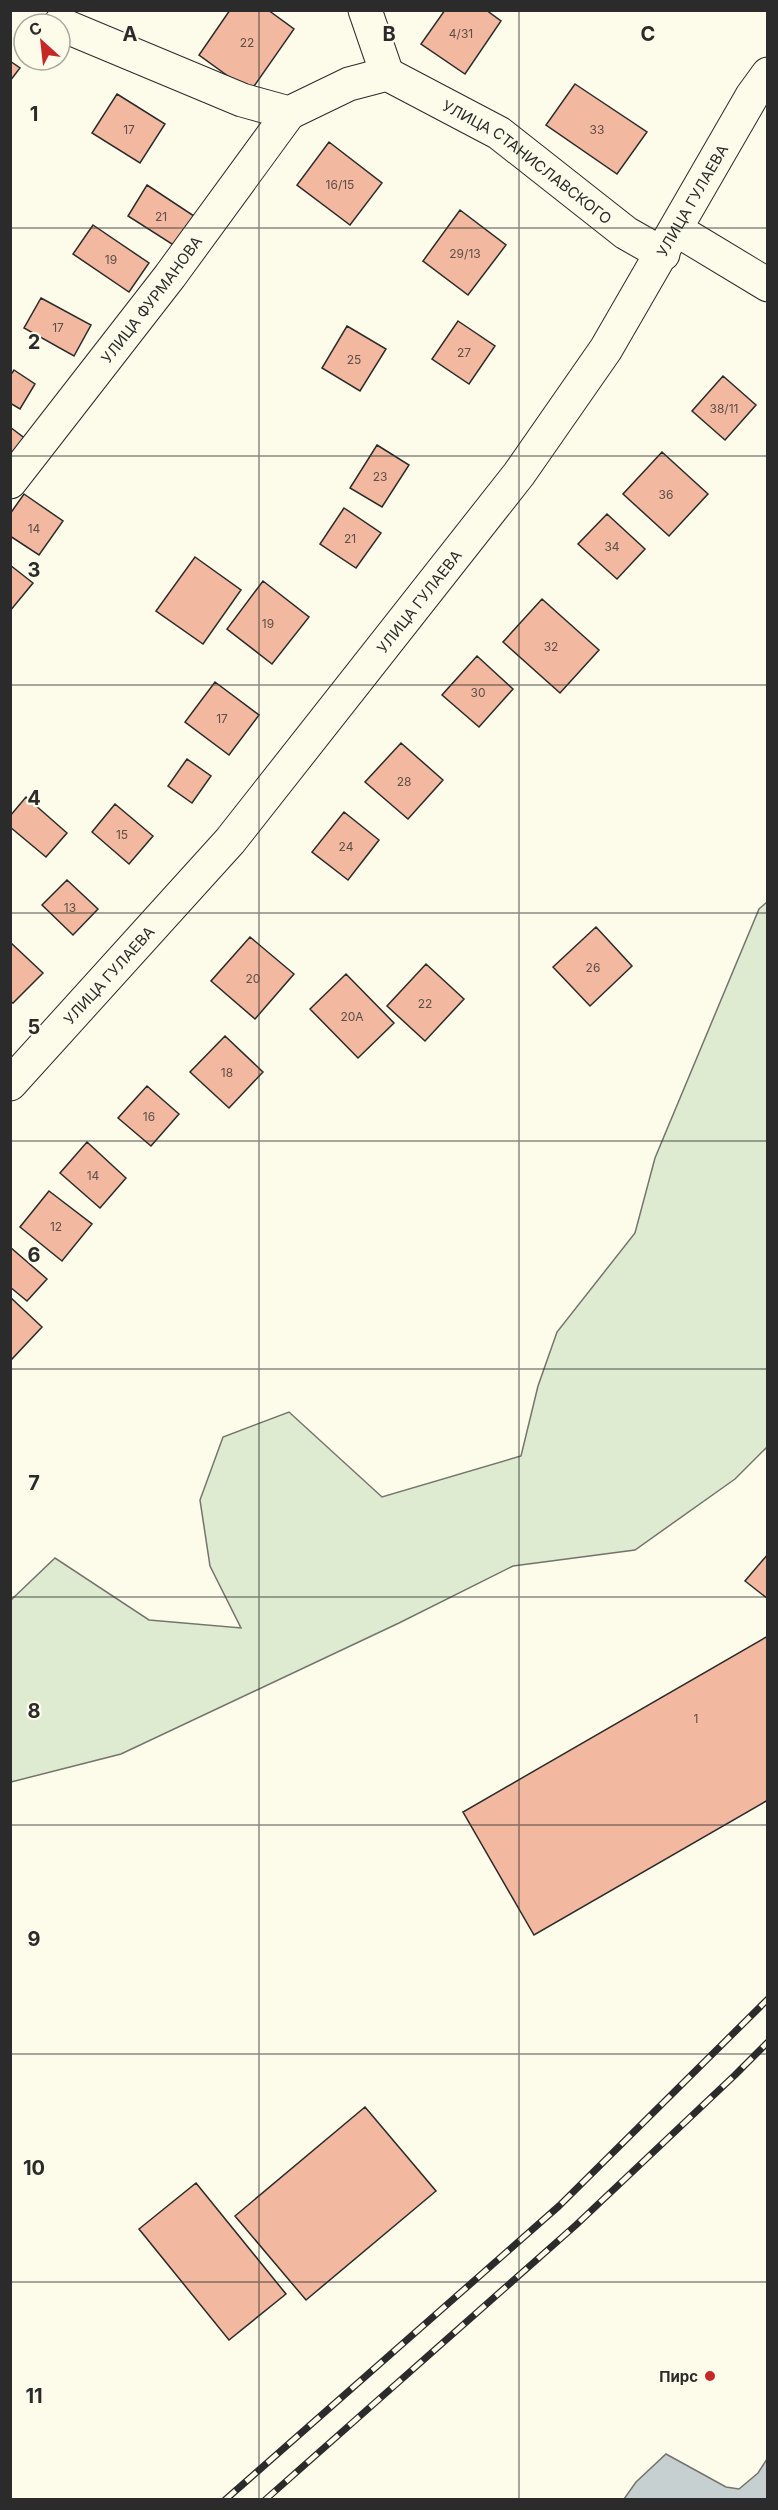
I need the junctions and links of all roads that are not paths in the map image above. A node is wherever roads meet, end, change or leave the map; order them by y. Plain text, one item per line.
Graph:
1 (365, 10) edge
2 (72, 29) edge
3 (387, 74) junction
4 (768, 74) edge
5 (290, 113) junction
6 (670, 242) junction
7 (768, 285) edge
8 (10, 482) edge
9 (10, 1084) edge

1 - 3 street
2 - 5 street
3 - 5 street
3 - 6 street, УЛИЦА СТАНИСЛАВСКОГО
4 - 6 street, УЛИЦА ГУЛАЕВА
5 - 8 street, УЛИЦА ФУРМАНОВА
6 - 7 street, УЛИЦА СТАНИСЛАВСКОГО
6 - 9 street, УЛИЦА ГУЛАЕВА

